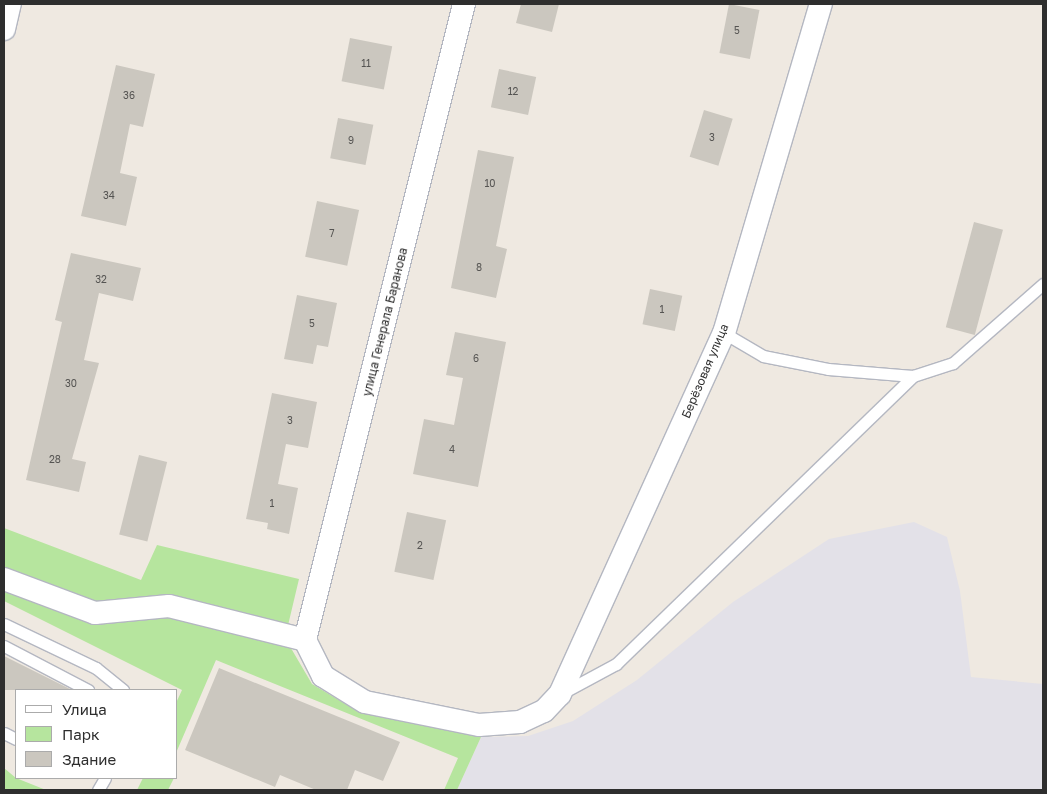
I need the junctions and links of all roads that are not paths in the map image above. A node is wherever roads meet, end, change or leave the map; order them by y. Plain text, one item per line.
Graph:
1 (10, 4) edge
2 (464, 4) edge
3 (821, 4) edge
4 (4, 28) edge
5 (1043, 284) edge
6 (724, 333) junction
7 (913, 376) junction
8 (4, 579) edge
9 (4, 624) edge
10 (305, 640) junction
11 (4, 646) edge
12 (86, 689) edge
13 (122, 689) edge
14 (560, 694) junction

1 - 4 street
2 - 10 street, улица Генерала Баранова
3 - 6 street, Берёзовая улица
5 - 7 lane
6 - 7 lane
6 - 14 street, Берёзовая улица
7 - 14 lane
8 - 10 street
9 - 13 lane
10 - 14 street
11 - 12 lane

